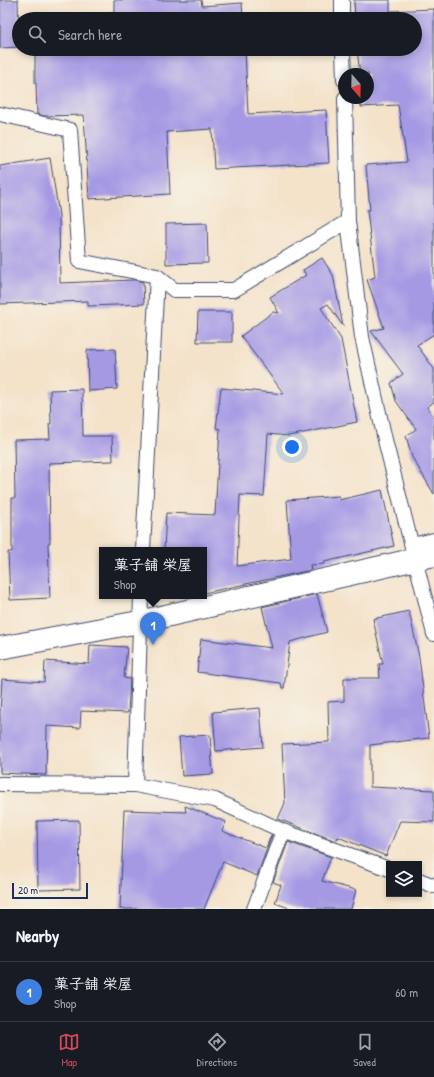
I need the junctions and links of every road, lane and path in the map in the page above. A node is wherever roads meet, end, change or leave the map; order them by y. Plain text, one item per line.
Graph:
1 (342, 0) edge
2 (342, 12) edge
3 (343, 56) edge
4 (344, 68) edge
5 (344, 104) edge
6 (0, 114) edge
7 (348, 221) junction
8 (157, 276) junction
9 (434, 540) edge
10 (143, 547) edge
11 (420, 553) edge
12 (141, 599) edge
13 (139, 622) junction
14 (434, 634) edge
15 (0, 648) edge
16 (0, 784) edge
17 (135, 785) junction
18 (283, 831) junction
19 (386, 868) edge
20 (422, 881) edge
21 (434, 886) edge
22 (254, 909) edge

1 - 2 lane
3 - 4 lane
5 - 7 lane
6 - 8 lane
7 - 8 lane
7 - 11 lane
8 - 10 lane
9 - 11 lane
11 - 13 street
11 - 14 lane
12 - 13 lane
13 - 15 street
13 - 17 lane
16 - 17 lane
17 - 18 lane
18 - 19 lane
18 - 22 lane
20 - 21 lane

